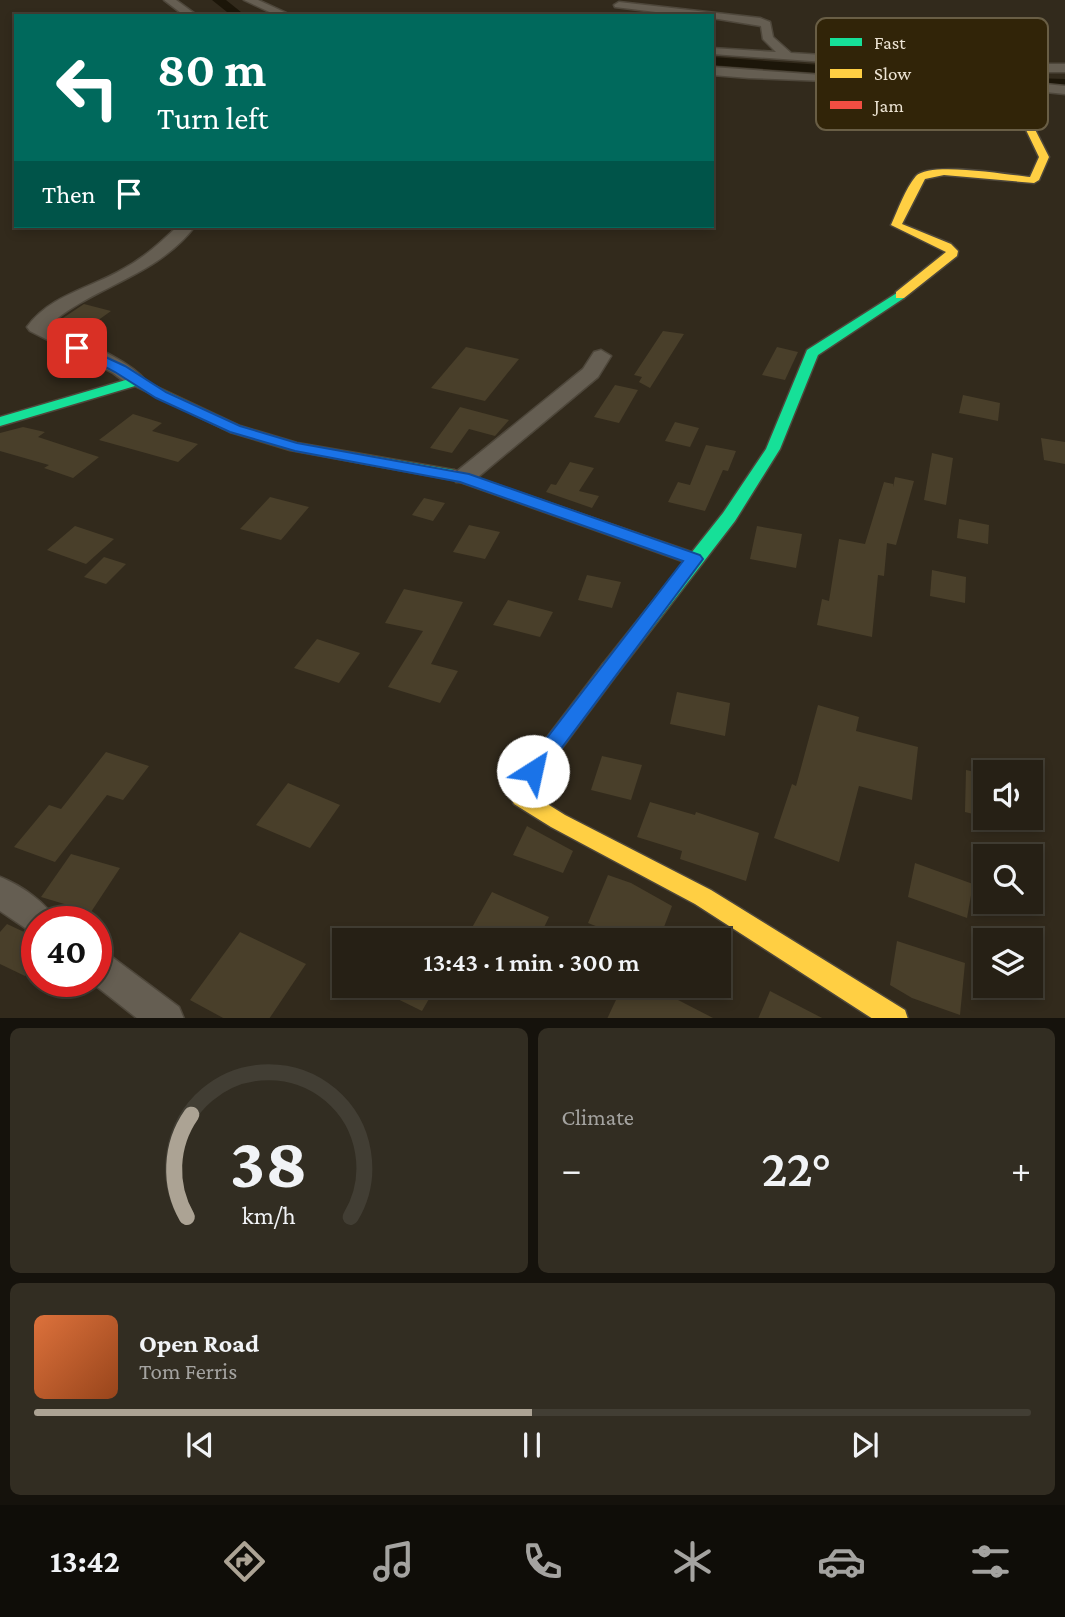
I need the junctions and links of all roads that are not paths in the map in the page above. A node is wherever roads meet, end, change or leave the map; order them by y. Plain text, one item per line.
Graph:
1 (169, 0) edge
2 (249, 0) edge
3 (622, 3) edge
4 (190, 14) edge
5 (283, 14) edge
6 (709, 14) edge
7 (714, 15) edge
8 (714, 51) edge
9 (789, 57) junction
10 (816, 59) edge
11 (714, 71) edge
12 (1065, 77) edge
13 (816, 79) edge
14 (1048, 87) edge
15 (1031, 130) edge
16 (185, 228) edge
17 (601, 356) dead end
18 (136, 381) junction
19 (0, 422) edge
20 (464, 477) junction
21 (694, 559) junction
22 (0, 892) edge
23 (21, 908) edge
24 (112, 977) edge
25 (167, 1018) edge
26 (896, 1018) edge

1 - 4 street
2 - 5 street
3 - 6 street
7 - 9 street
8 - 9 street
9 - 10 street
11 - 13 street
12 - 14 street
15 - 21 street
16 - 18 street
17 - 20 street
18 - 19 street
18 - 20 street
20 - 21 street
21 - 26 street
22 - 23 street
24 - 25 street

